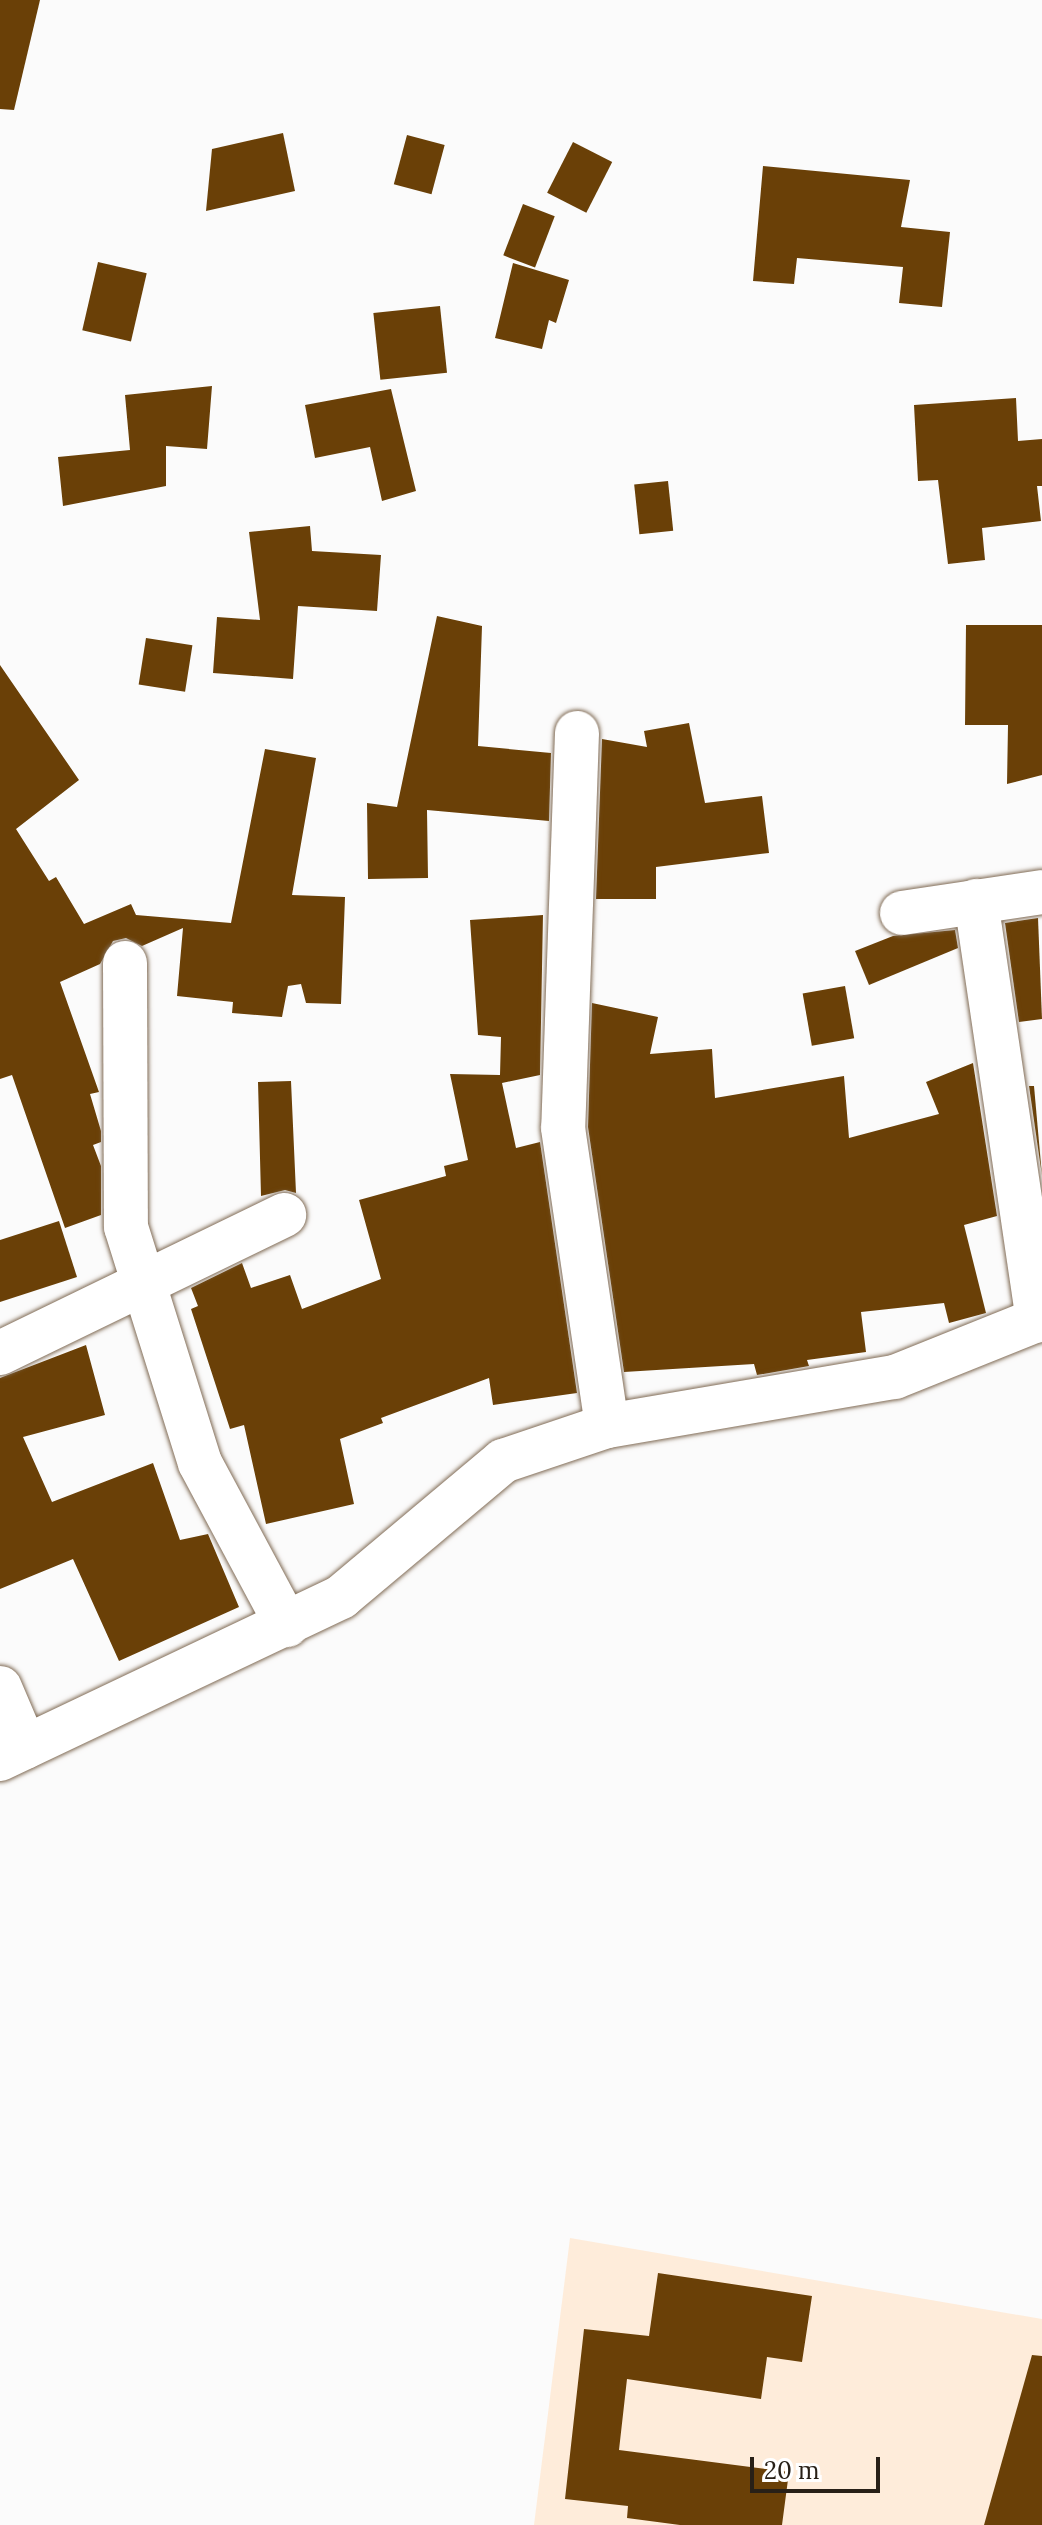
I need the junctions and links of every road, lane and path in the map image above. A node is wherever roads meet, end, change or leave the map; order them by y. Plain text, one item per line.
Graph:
1 (577, 733) dead end
2 (1042, 892) edge
3 (976, 901) junction
4 (902, 913) dead end
5 (125, 963) dead end
6 (284, 1215) dead end
7 (143, 1287) junction
8 (1040, 1319) edge
9 (0, 1353) edge
10 (607, 1426) junction
11 (287, 1625) junction
12 (0, 1688) edge
13 (12, 1753) edge

1 - 10 street
2 - 3 street
3 - 4 street
3 - 8 street
5 - 7 street
6 - 7 street
7 - 9 street
7 - 11 street
8 - 10 street
10 - 11 street
11 - 13 street
12 - 13 street

